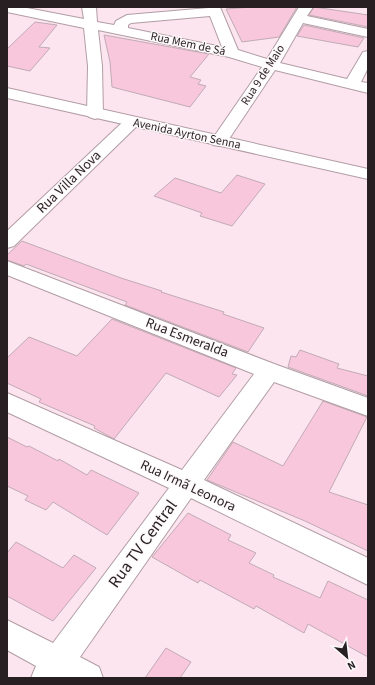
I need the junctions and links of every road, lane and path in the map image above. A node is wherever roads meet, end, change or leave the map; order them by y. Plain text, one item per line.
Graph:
1 (89, 7) edge
2 (7, 8) edge
3 (214, 9) edge
4 (303, 12) edge
5 (91, 24) junction
6 (122, 31) junction
7 (368, 33) edge
8 (232, 53) junction
9 (368, 55) edge
10 (271, 65) junction
11 (352, 84) junction
12 (368, 88) edge
13 (7, 93) edge
14 (95, 114) junction
15 (132, 122) junction
16 (219, 141) junction
17 (368, 174) edge
18 (7, 242) edge
19 (7, 268) edge
20 (269, 371) junction
21 (7, 402) edge
22 (368, 407) edge
23 (187, 484) junction
24 (368, 572) edge
25 (7, 634) edge
26 (52, 669) edge
27 (88, 678) edge

1 - 5 main road
2 - 5 main road, Rua Mem de Sá
3 - 6 main road
3 - 8 main road
4 - 7 main road
4 - 10 main road, Rua 9 de Maio
5 - 6 main road, Rua Mem de Sá
5 - 14 main road
6 - 8 main road, Rua Mem de Sá
8 - 10 main road, Rua Mem de Sá
9 - 11 main road
10 - 11 main road, Rua Mem de Sá
10 - 16 main road, Rua 9 de Maio
11 - 12 main road, Rua Mem de Sá
13 - 14 main road, Avenida Ayrton Senna
14 - 15 main road, Avenida Ayrton Senna
15 - 16 main road, Avenida Ayrton Senna
15 - 18 main road, Rua Villa Nova
16 - 17 main road, Avenida Ayrton Senna
19 - 20 main road, Rua Esmeralda
20 - 22 main road, Rua Esmeralda
20 - 23 main road, Rua TV Central
21 - 23 main road, Rua Irmã Leonora
23 - 24 main road, Rua Irmã Leonora
23 - 26 main road, Rua TV Central
25 - 26 main road
26 - 27 main road

